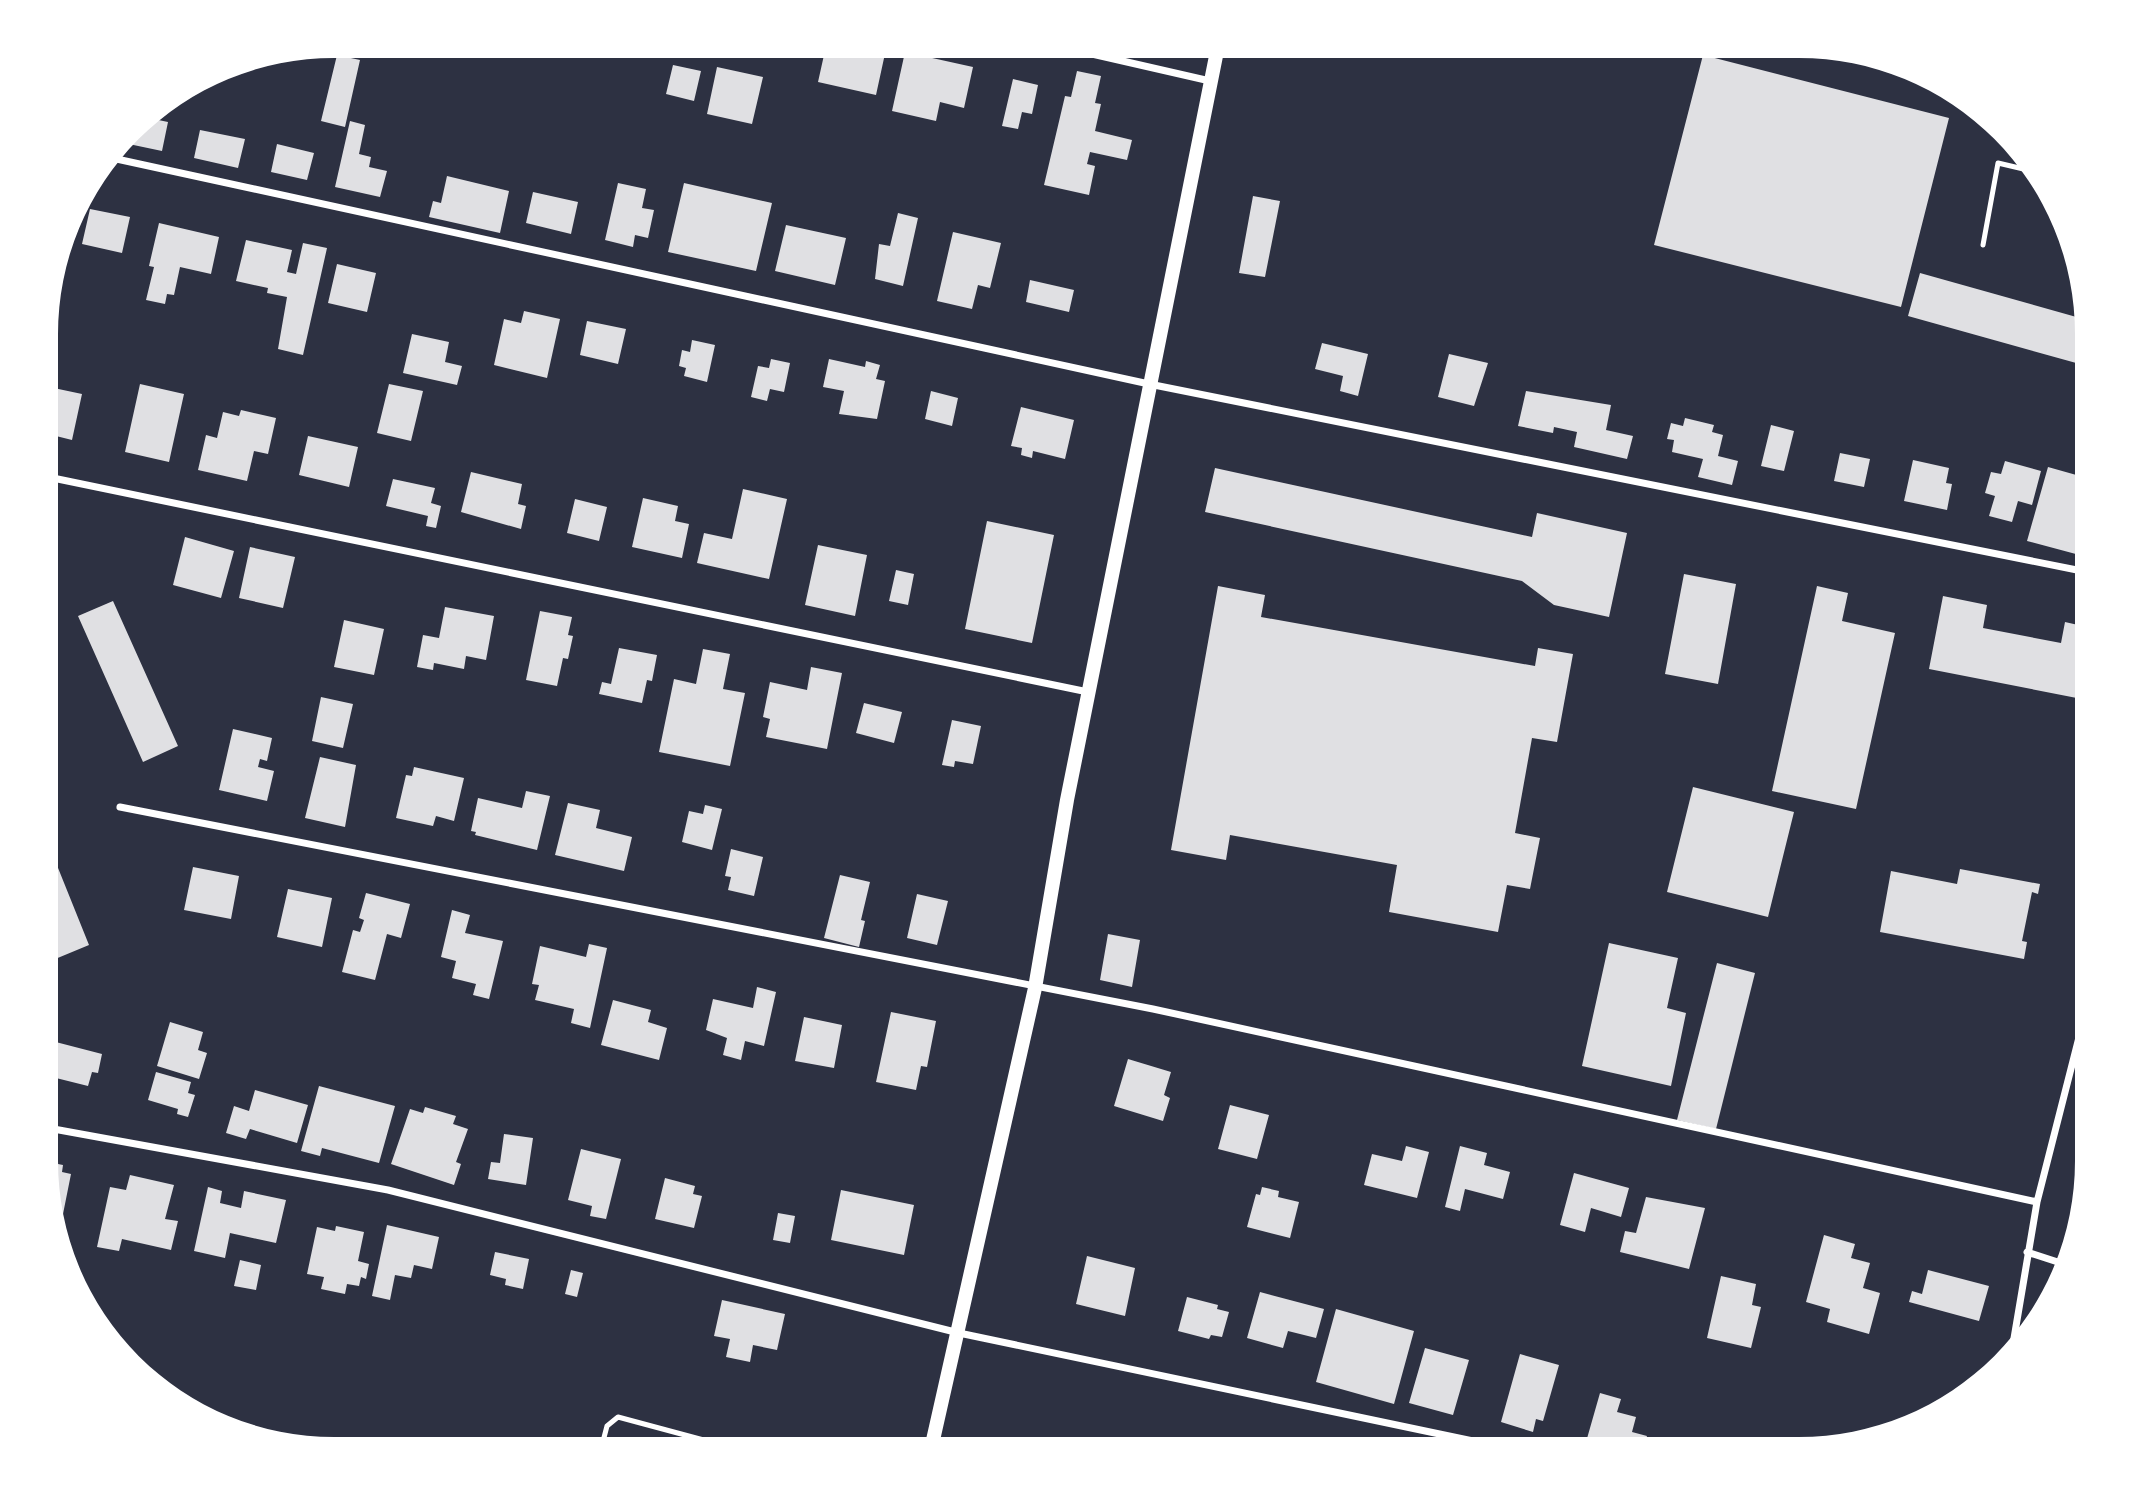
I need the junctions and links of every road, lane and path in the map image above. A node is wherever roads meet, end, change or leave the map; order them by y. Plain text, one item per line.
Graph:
1 (1109, 58) edge
2 (1215, 58) edge
3 (1210, 81) junction
4 (120, 160) edge
5 (2020, 168) edge
6 (1983, 245) dead end
7 (1149, 384) junction
8 (58, 479) edge
9 (2075, 570) edge
10 (1088, 692) junction
11 (120, 807) dead end
12 (1035, 988) junction
13 (2075, 1053) edge
14 (58, 1130) edge
15 (2037, 1202) junction
16 (2027, 1252) junction
17 (2056, 1262) edge
18 (959, 1333) junction
19 (2015, 1333) edge
20 (604, 1437) edge
21 (692, 1437) edge
22 (934, 1437) edge
23 (1454, 1437) edge

1 - 3 street
2 - 3 main road
3 - 7 main road
4 - 7 street
5 - 6 lane
7 - 9 street
7 - 10 main road
8 - 10 street
10 - 12 main road
11 - 12 street
12 - 15 street
12 - 18 main road
13 - 15 street
14 - 18 street
15 - 16 street
16 - 17 street
16 - 19 street
18 - 22 main road
18 - 23 street
20 - 21 lane

